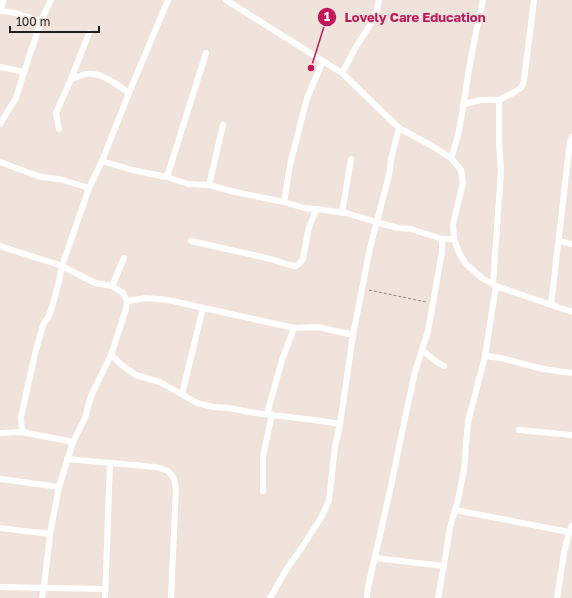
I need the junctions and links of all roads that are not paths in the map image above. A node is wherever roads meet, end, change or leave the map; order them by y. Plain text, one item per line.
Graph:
1 (3, 0) edge
2 (51, 0) edge
3 (168, 0) edge
4 (226, 0) edge
5 (379, 0) edge
6 (483, 0) edge
7 (534, 0) edge
8 (0, 12) edge
9 (41, 21) junction
10 (88, 33) dead end
11 (206, 53) dead end
12 (323, 61) junction
13 (0, 67) edge
14 (24, 72) junction
15 (342, 73) junction
16 (71, 79) junction
17 (129, 93) junction
18 (499, 100) junction
19 (463, 105) junction
20 (0, 124) edge
21 (223, 125) dead end
22 (399, 128) junction
23 (59, 129) dead end
24 (572, 137) edge
25 (451, 158) junction
26 (351, 159) dead end
27 (102, 161) junction
28 (0, 162) edge
29 (167, 177) junction
30 (209, 185) junction
31 (89, 188) junction
32 (284, 202) junction
33 (316, 209) junction
34 (342, 213) junction
35 (376, 222) junction
36 (442, 239) junction
37 (454, 239) junction
38 (191, 241) dead end
39 (559, 241) junction
40 (572, 244) edge
41 (0, 246) edge
42 (124, 258) dead end
43 (62, 266) junction
44 (494, 285) junction
45 (112, 286) junction
46 (127, 301) junction
47 (551, 305) junction
48 (203, 308) junction
49 (572, 312) edge
50 (294, 328) junction
51 (352, 335) junction
52 (422, 350) junction
53 (111, 355) junction
54 (485, 356) junction
55 (444, 366) dead end
56 (572, 373) edge
57 (182, 394) junction
58 (269, 414) junction
59 (340, 424) junction
60 (519, 430) dead end
61 (22, 432) junction
62 (0, 433) edge
63 (572, 435) edge
64 (73, 442) junction
65 (67, 459) junction
66 (110, 463) junction
67 (0, 478) edge
68 (59, 486) junction
69 (263, 491) dead end
70 (455, 510) junction
71 (0, 528) edge
72 (571, 529) edge
73 (50, 534) junction
74 (375, 558) junction
75 (444, 566) junction
76 (0, 587) edge
77 (44, 588) junction
78 (105, 589) junction
79 (42, 598) edge
80 (105, 598) edge
81 (171, 598) edge
82 (270, 598) edge
83 (367, 598) edge
84 (438, 598) edge
85 (557, 598) edge

1 - 8 street
2 - 9 street
3 - 17 street
4 - 12 street
5 - 15 street
6 - 19 street
7 - 18 street
8 - 9 street
9 - 14 street
10 - 16 street
11 - 29 street
12 - 15 street
12 - 32 street
13 - 14 street
14 - 20 street
15 - 22 street
16 - 17 street
16 - 23 street
17 - 27 street
18 - 19 street
18 - 44 street
19 - 25 street
21 - 30 street
22 - 25 street
22 - 35 street
24 - 39 street
25 - 37 street
26 - 34 street
27 - 29 street
27 - 31 street
28 - 31 street
29 - 30 street
30 - 32 street
31 - 43 street
32 - 33 street
33 - 34 street
33 - 38 street
34 - 35 street
35 - 36 street
35 - 51 street
36 - 37 street
36 - 52 street
37 - 44 street
39 - 40 street
39 - 47 street
41 - 43 street
42 - 45 street
43 - 45 street
43 - 61 street
44 - 47 street
44 - 54 street
45 - 46 street
46 - 48 street
46 - 53 street
47 - 49 street
48 - 50 street
48 - 57 street
50 - 51 street
50 - 58 street
51 - 59 street
52 - 55 street
52 - 74 street
53 - 57 street
53 - 64 street
54 - 56 street
54 - 70 street
57 - 58 street
58 - 59 street
58 - 69 street
59 - 82 street
60 - 63 street
61 - 62 street
61 - 64 street
64 - 65 street
65 - 66 street
65 - 68 street
66 - 78 street
66 - 81 street
67 - 68 street
68 - 73 street
70 - 72 street
70 - 75 street
71 - 73 street
72 - 85 street
73 - 77 street
74 - 75 street
74 - 83 street
75 - 84 street
76 - 77 street
77 - 78 street
77 - 79 street
78 - 80 street

